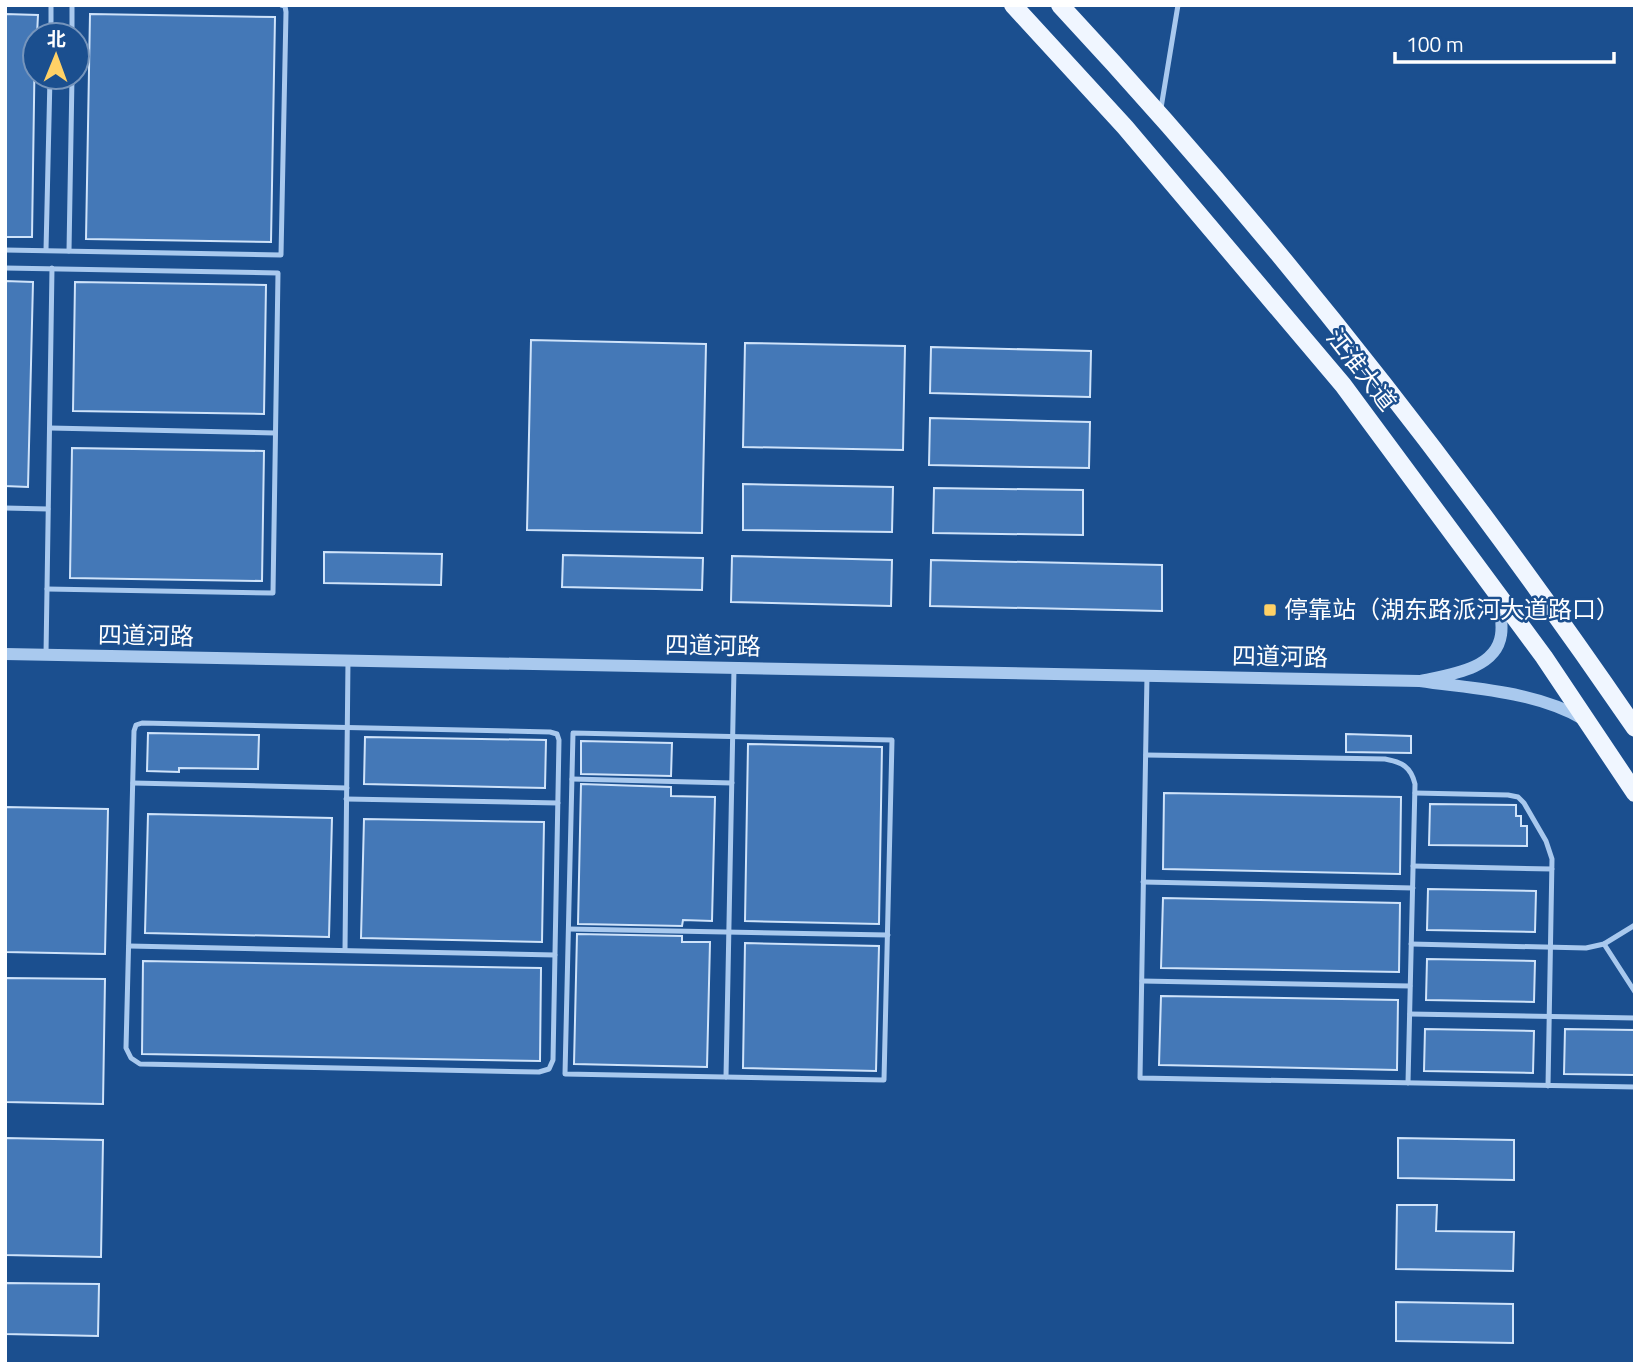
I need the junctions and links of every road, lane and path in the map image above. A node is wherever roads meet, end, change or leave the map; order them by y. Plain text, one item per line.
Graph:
1 (281, 5) edge
2 (1013, 5) edge
3 (1060, 5) edge
4 (1178, 5) edge
5 (50, 91) edge
6 (72, 91) edge
7 (1160, 115) junction
8 (5, 250) edge
9 (46, 250) junction
10 (69, 251) junction
11 (5, 268) edge
12 (52, 268) junction
13 (50, 428) junction
14 (275, 433) junction
15 (5, 508) edge
16 (48, 509) junction
17 (47, 589) junction
18 (1498, 593) junction
19 (5, 654) edge
20 (46, 655) junction
21 (348, 660) junction
22 (734, 668) junction
23 (1147, 675) junction
24 (1420, 681) junction
25 (1588, 722) junction
26 (347, 728) junction
27 (1635, 728) edge
28 (733, 736) junction
29 (1146, 755) junction
30 (572, 779) junction
31 (133, 783) junction
32 (732, 783) junction
33 (346, 788) junction
34 (1415, 793) junction
35 (1635, 793) edge
36 (346, 799) junction
37 (558, 803) junction
38 (1413, 866) junction
39 (1552, 869) junction
40 (1143, 882) junction
41 (1413, 888) junction
42 (1635, 925) edge
43 (569, 929) junction
44 (729, 932) junction
45 (888, 935) junction
46 (1411, 944) junction
47 (1604, 944) junction
48 (129, 946) junction
49 (1550, 948) junction
50 (345, 950) junction
51 (555, 955) junction
52 (1142, 981) junction
53 (1410, 986) junction
54 (1635, 992) edge
55 (1409, 1014) junction
56 (1549, 1017) junction
57 (1635, 1018) edge
58 (726, 1077) junction
59 (1408, 1083) junction
60 (1548, 1086) junction
61 (1635, 1087) edge

1 - 10 lane
2 - 18 main road, 江淮大道
3 - 7 main road, 江淮大道
4 - 7 lane
5 - 9 lane
6 - 10 lane
7 - 27 main road, 江淮大道
8 - 9 lane
9 - 10 lane
11 - 12 lane
12 - 13 lane
12 - 14 lane
13 - 14 lane
13 - 16 lane
14 - 17 lane
15 - 16 lane
16 - 17 lane
17 - 20 lane
18 - 24 street
18 - 25 main road, 江淮大道
19 - 20 street, 四道河路
20 - 21 street, 四道河路
21 - 22 street, 四道河路
21 - 26 lane
22 - 23 street, 四道河路
22 - 28 lane
23 - 24 street, 四道河路
23 - 29 lane
24 - 25 street
25 - 35 main road, 江淮大道
26 - 31 lane
26 - 33 lane
26 - 37 lane
28 - 30 lane
28 - 32 lane
28 - 45 lane
29 - 34 lane
29 - 40 lane
30 - 32 lane
30 - 43 lane
31 - 33 lane
31 - 48 lane
32 - 44 lane
33 - 36 lane
34 - 38 lane
34 - 39 lane
36 - 37 lane
36 - 50 lane
37 - 51 lane
38 - 39 lane
38 - 41 lane
39 - 49 lane
40 - 41 lane
40 - 52 lane
41 - 46 lane
42 - 47 lane
43 - 44 lane
43 - 58 lane
44 - 45 lane
44 - 58 lane
45 - 58 lane
46 - 49 lane
46 - 53 lane
47 - 49 lane
47 - 54 lane
48 - 50 lane
48 - 51 lane
49 - 56 lane
50 - 51 lane
52 - 53 lane
52 - 59 lane
53 - 55 lane
55 - 56 lane
55 - 59 lane
56 - 57 lane
56 - 60 lane
59 - 60 lane
60 - 61 lane

